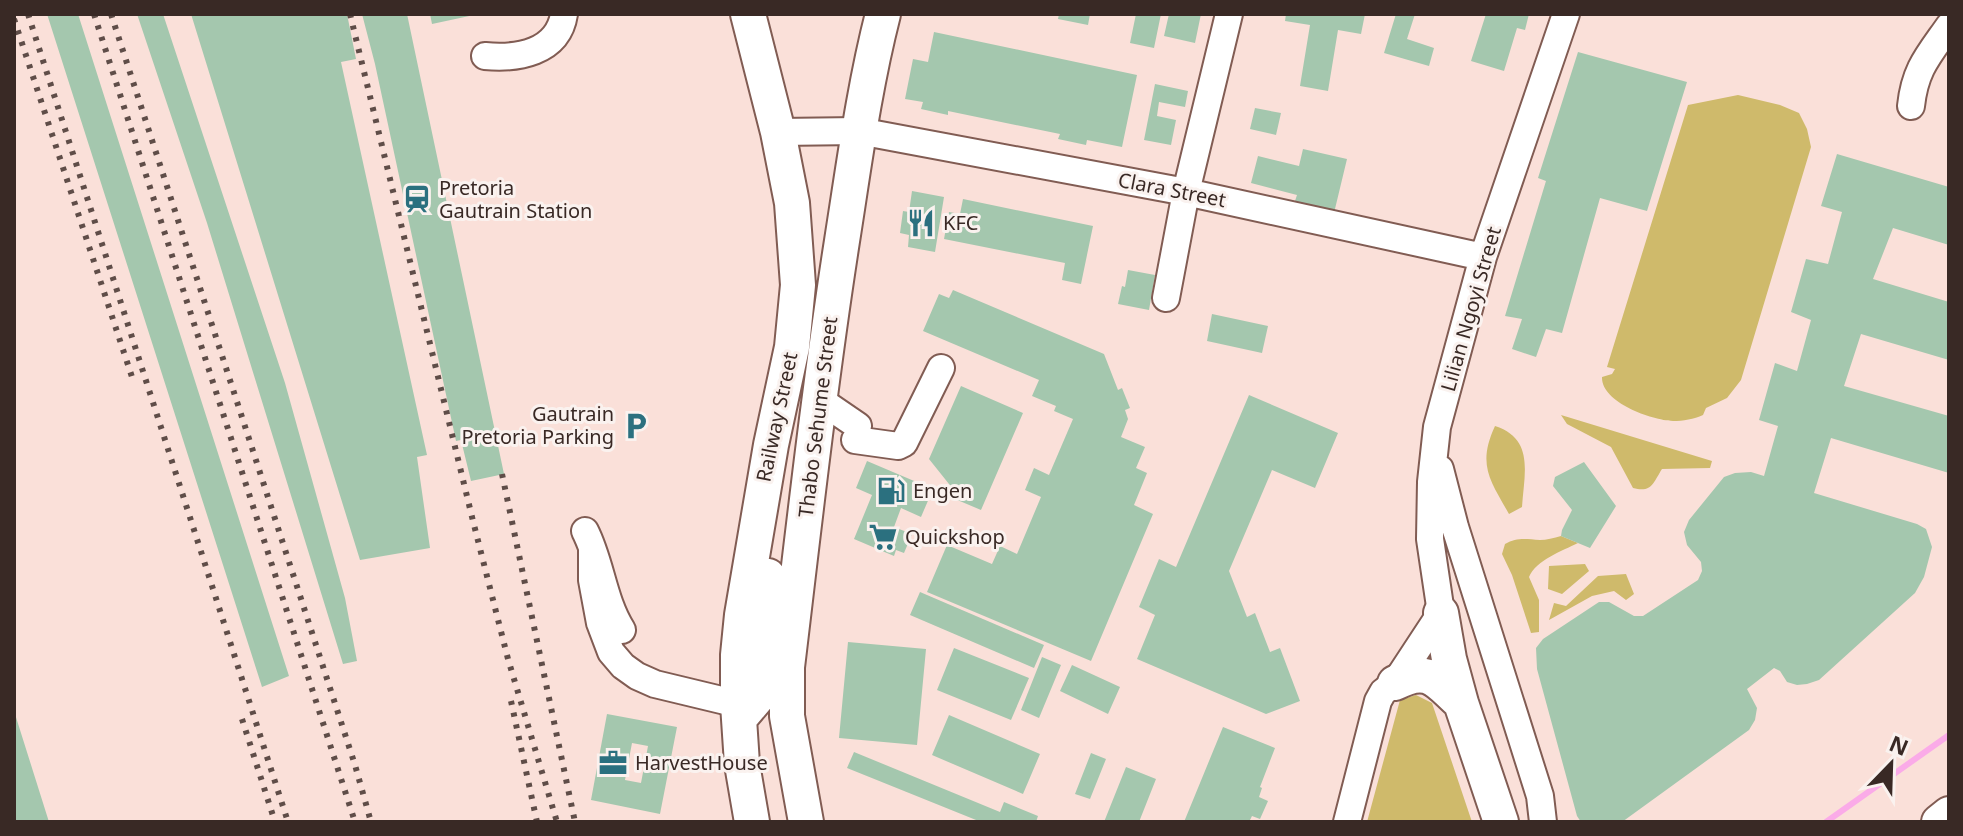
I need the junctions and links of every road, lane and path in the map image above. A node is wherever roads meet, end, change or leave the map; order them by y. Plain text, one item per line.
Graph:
1 (564, 14) edge
2 (748, 14) edge
3 (881, 14) edge
4 (1229, 14) edge
5 (1566, 14) edge
6 (1949, 26) edge
7 (485, 56) dead end
8 (1911, 106) dead end
9 (859, 131) junction
10 (778, 132) junction
11 (1186, 192) junction
12 (1483, 257) junction
13 (1166, 298) dead end
14 (829, 332) junction
15 (941, 368) dead end
16 (820, 400) junction
17 (1435, 450) junction
18 (1441, 613) junction
19 (622, 630) dead end
20 (1395, 683) junction
21 (1461, 703) junction
22 (739, 712) junction
23 (1949, 814) edge
24 (752, 822) edge
25 (806, 822) edge
26 (1347, 822) edge
27 (1501, 822) edge
28 (1543, 822) edge
29 (1939, 822) edge

1 - 7 street
2 - 10 main road, Railway Street
3 - 9 main road, Thabo Sehume Street
4 - 11 street
5 - 12 street, Lilian Ngoyi Street
6 - 8 street
9 - 10 street, Clara Street
9 - 11 street, Clara Street
9 - 14 main road, Thabo Sehume Street
10 - 22 main road, Railway Street
11 - 12 street, Clara Street
11 - 13 street
12 - 17 street, Lilian Ngoyi Street
14 - 16 main road, Thabo Sehume Street
14 - 22 main road
15 - 16 street
16 - 25 main road, Thabo Sehume Street
17 - 18 street, Lilian Ngoyi Street
17 - 28 street
18 - 20 street
18 - 21 main road
19 - 22 street
20 - 21 main road
20 - 26 street
21 - 27 main road
22 - 24 main road, Railway Street
23 - 29 main road

